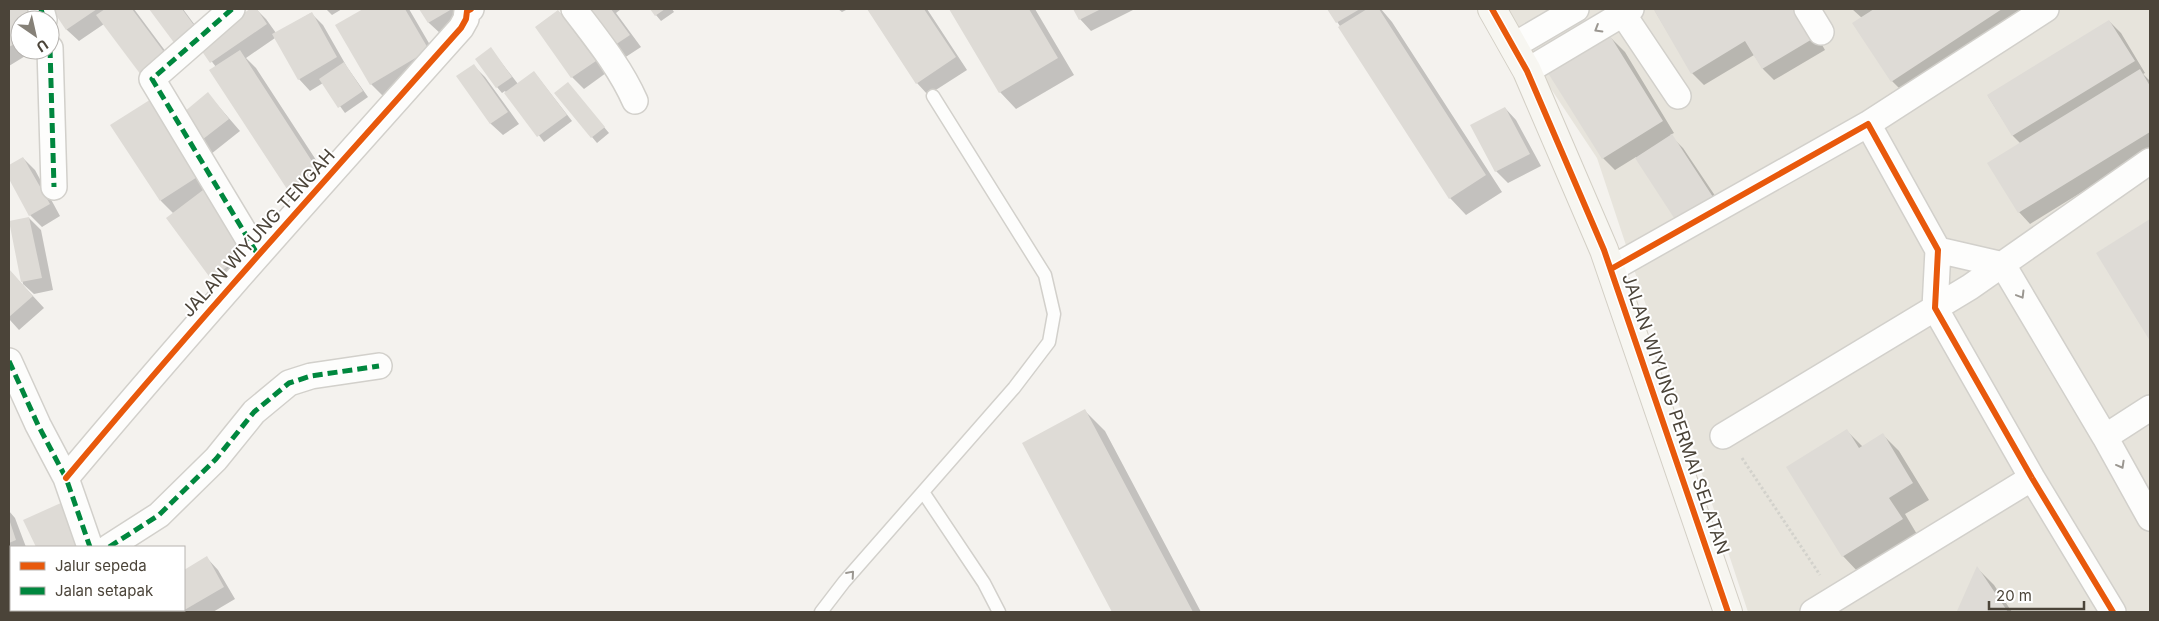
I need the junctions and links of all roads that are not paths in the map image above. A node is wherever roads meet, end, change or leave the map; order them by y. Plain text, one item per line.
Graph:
1 (232, 9) edge
2 (574, 9) edge
3 (1492, 9) edge
4 (1576, 9) edge
5 (1807, 9) edge
6 (2046, 9) edge
7 (468, 10) edge
8 (1627, 11) edge
9 (1549, 25) junction
10 (1821, 32) dead end
11 (1513, 46) junction
12 (50, 60) edge
13 (1545, 60) junction
14 (933, 96) dead end
15 (1678, 96) dead end
16 (635, 101) dead end
17 (1868, 124) junction
18 (2150, 161) edge
19 (54, 187) dead end
20 (1938, 250) junction
21 (258, 255) junction
22 (2002, 265) junction
23 (1611, 269) junction
24 (1935, 308) junction
25 (9, 361) edge
26 (379, 366) dead end
27 (2150, 408) edge
28 (1724, 435) road end
29 (2105, 437) junction
30 (66, 478) junction
31 (2032, 478) junction
32 (923, 492) junction
33 (2150, 518) edge
34 (90, 546) edge
35 (111, 546) edge
36 (821, 612) edge
37 (999, 612) edge
38 (1728, 612) edge
39 (1813, 612) edge
40 (2113, 612) edge

1 - 21 street
2 - 16 street
3 - 11 street, JALAN WIYUNG PERMAI SELATAN
4 - 9 street
5 - 10 street
6 - 17 street
7 - 21 street, JALAN WIYUNG TENGAH
8 -> 13 street
8 - 15 street
9 - 11 street
9 - 13 street
11 - 13 street, JALAN WIYUNG PERMAI SELATAN
12 - 19 street
13 - 23 street, JALAN WIYUNG PERMAI SELATAN
14 - 32 lane
17 - 20 street
17 - 23 street
18 - 22 street
20 - 22 street
20 - 24 street
21 - 30 street, JALAN WIYUNG TENGAH
22 - 24 street
22 -> 29 street
23 - 38 street, JALAN WIYUNG PERMAI SELATAN
24 - 28 street
24 - 31 street
25 - 30 street
26 - 35 street
27 - 29 street
29 -> 33 street
30 - 34 street
31 - 39 street
31 - 40 street
36 -> 32 lane
32 - 37 lane

